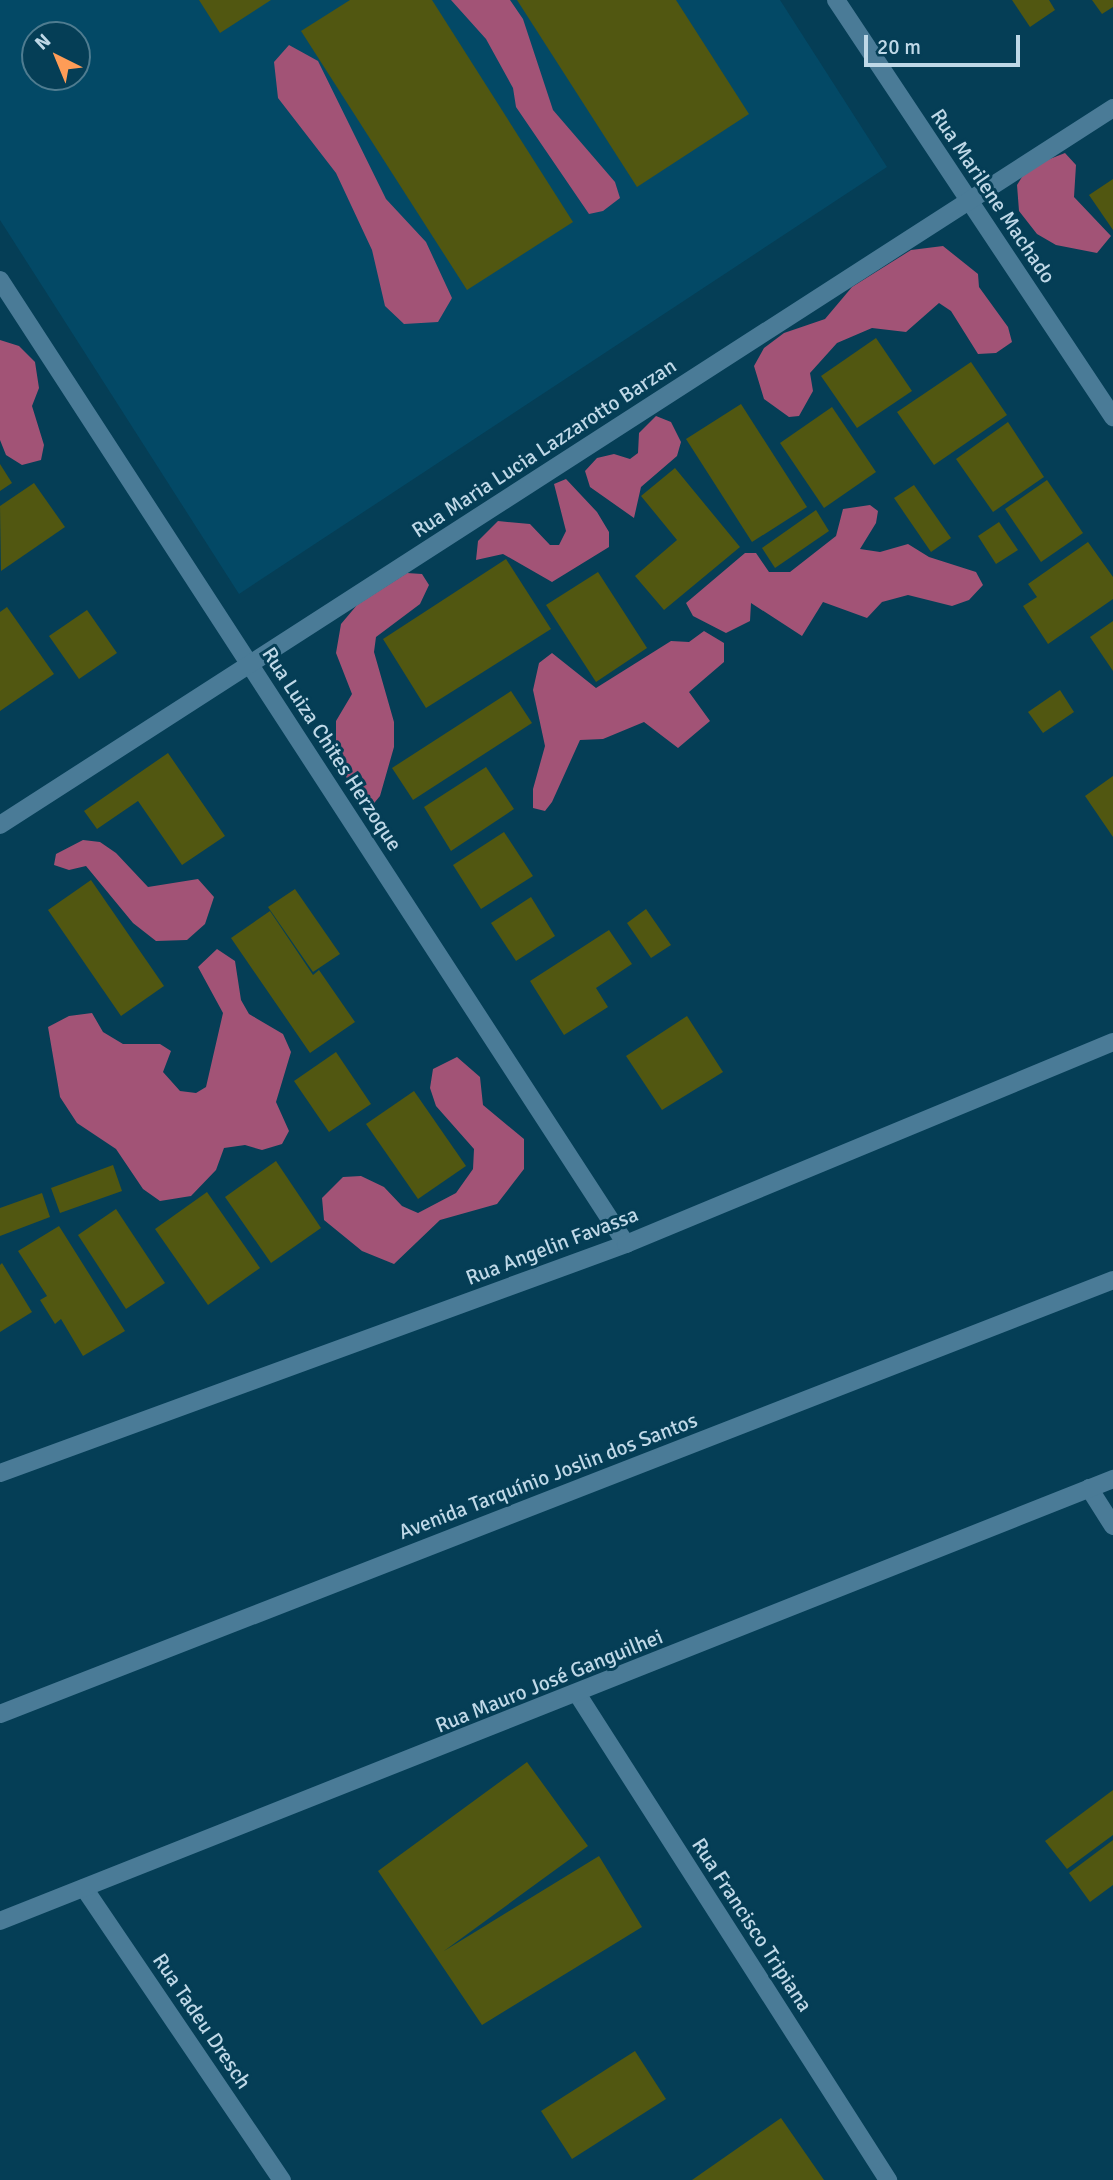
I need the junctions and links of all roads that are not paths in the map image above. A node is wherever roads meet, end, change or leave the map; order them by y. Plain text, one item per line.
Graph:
1 (836, 0) edge
2 (1113, 108) edge
3 (968, 199) junction
4 (0, 280) edge
5 (1113, 417) edge
6 (251, 666) junction
7 (0, 825) edge
8 (1113, 1042) edge
9 (626, 1244) junction
10 (1113, 1280) edge
11 (0, 1474) edge
12 (1113, 1479) edge
13 (1089, 1489) junction
14 (1113, 1526) edge
15 (578, 1695) junction
16 (0, 1714) edge
17 (84, 1888) junction
18 (0, 1921) edge
19 (282, 2180) edge
20 (888, 2180) edge

1 - 3 street, Rua Marilene Machado
2 - 3 street, Rua Maria Lucia Lazzarotto Barzan
3 - 5 street, Rua Marilene Machado
3 - 6 street, Rua Maria Lucia Lazzarotto Barzan
4 - 6 street, Rua Luiza Chites Herzoque
6 - 7 street, Rua Maria Lucia Lazzarotto Barzan
6 - 9 street, Rua Luiza Chites Herzoque
8 - 9 street, Rua Angelin Favassa
9 - 11 street, Rua Angelin Favassa
10 - 16 street, Avenida Tarquínio Joslin dos Santos
12 - 13 street, Rua Mauro José Ganguilhei
13 - 14 street
13 - 15 street, Rua Mauro José Ganguilhei
15 - 17 street, Rua Mauro José Ganguilhei
15 - 20 street, Rua Francisco Tripiana
17 - 18 street, Rua Mauro José Ganguilhei
17 - 19 street, Rua Tadeu Dresch

